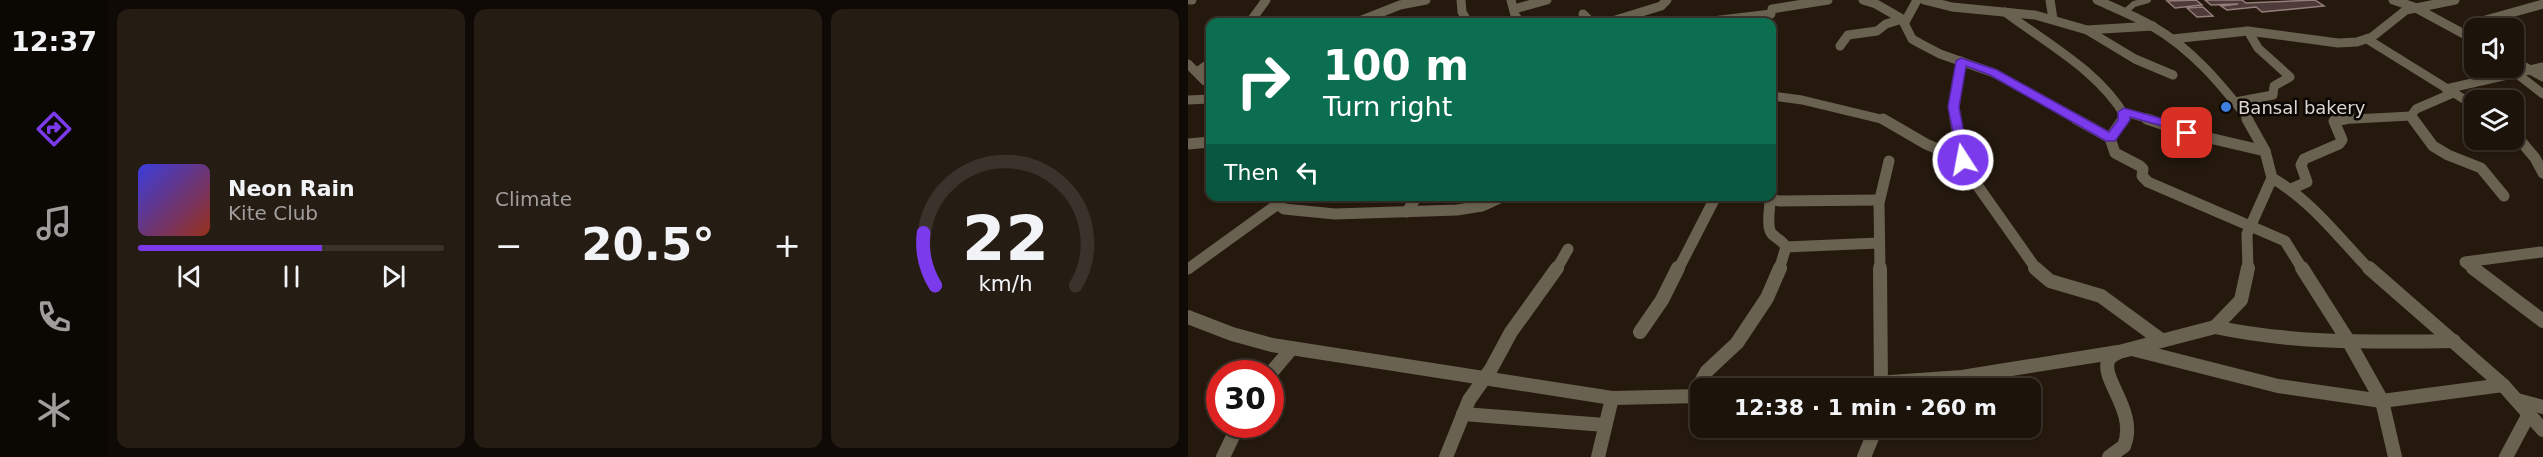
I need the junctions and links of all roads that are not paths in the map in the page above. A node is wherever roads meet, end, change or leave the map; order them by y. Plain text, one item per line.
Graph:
1 (1266, 0) edge
2 (1426, 0) edge
3 (1461, 0) edge
4 (1511, 0) edge
5 (1547, 0) edge
6 (1667, 0) edge
7 (1828, 0) edge
8 (1863, 0) edge
9 (1917, 0) edge
10 (1924, 0) edge
11 (2050, 0) edge
12 (2097, 0) edge
13 (2148, 0) edge
14 (2393, 0) edge
15 (2455, 0) edge
16 (2534, 0) edge
17 (2543, 3) edge
18 (1635, 4) dead end
19 (2414, 7) junction
20 (1514, 9) junction
21 (1771, 11) edge
22 (2126, 11) junction
23 (2005, 12) junction
24 (1583, 14) dead end
25 (1633, 15) junction
26 (1253, 18) edge
27 (1374, 18) edge
28 (1466, 18) edge
29 (1518, 18) edge
30 (1587, 18) edge
31 (1623, 18) edge
32 (1728, 18) edge
33 (2492, 18) edge
34 (2053, 19) junction
35 (1904, 21) junction
36 (2153, 26) junction
37 (2087, 30) junction
38 (2248, 31) junction
39 (2464, 34) edge
40 (2172, 39) junction
41 (2367, 39) junction
42 (1840, 46) dead end
43 (1961, 61) junction
44 (1188, 64) edge
45 (1206, 66) edge
46 (2524, 66) edge
47 (2543, 67) edge
48 (2532, 70) junction
49 (1197, 72) junction
50 (2524, 72) edge
51 (2173, 75) dead end
52 (2543, 77) edge
53 (2500, 78) edge
54 (2521, 78) edge
55 (1206, 81) edge
56 (2449, 91) junction
57 (2543, 94) edge
58 (1776, 97) edge
59 (1188, 99) edge
60 (1206, 99) edge
61 (2464, 100) edge
62 (2235, 102) junction
63 (2124, 112) junction
64 (2411, 116) junction
65 (2110, 138) junction
66 (1206, 142) edge
67 (1188, 144) edge
68 (2524, 145) edge
69 (2265, 152) junction
70 (1963, 160) junction
71 (1889, 161) dead end
72 (2543, 173) edge
73 (2272, 178) junction
74 (2291, 189) junction
75 (2504, 196) dead end
76 (1776, 198) edge
77 (1879, 200) junction
78 (1277, 201) edge
79 (1279, 201) edge
80 (1414, 201) edge
81 (1490, 201) edge
82 (1713, 201) edge
83 (1764, 201) edge
84 (1407, 212) junction
85 (2250, 227) junction
86 (1878, 243) junction
87 (1786, 247) junction
88 (1568, 249) dead end
89 (2542, 253) edge
90 (1188, 269) edge
91 (1188, 317) edge
92 (2543, 321) edge
93 (2215, 327) junction
94 (1640, 332) dead end
95 (2161, 340) junction
96 (2454, 340) junction
97 (2349, 342) junction
98 (1292, 348) junction
99 (2125, 350) junction
100 (1282, 360) edge
101 (1485, 378) junction
102 (1702, 378) edge
103 (1881, 378) edge
104 (1946, 378) edge
105 (2503, 385) junction
106 (1690, 396) edge
107 (1612, 398) junction
108 (2382, 402) junction
109 (2536, 411) edge
110 (1463, 414) junction
111 (1605, 425) junction
112 (2543, 429) edge
113 (1232, 438) edge
114 (1872, 438) edge
115 (2127, 452) edge
116 (1223, 457) edge
117 (1446, 457) edge
118 (1598, 457) edge
119 (1864, 457) edge
120 (2109, 457) edge
121 (2395, 457) edge
122 (2506, 457) edge

1 - 26 street
2 - 27 street
3 - 28 street
4 - 20 street
5 - 20 street
6 - 25 street
7 - 21 street
8 - 35 street
9 - 35 street
10 - 23 street
11 - 34 street
12 - 22 street
13 - 22 lane
14 - 19 street
15 - 19 street
16 - 17 street
17 - 33 street
18 - 25 street
19 - 39 street
19 - 41 street
20 - 29 street
21 - 32 street
22 - 36 street
23 - 34 street
23 - 63 street
24 - 30 street
25 - 31 street
34 - 37 street
35 - 42 street
35 - 43 street
36 - 37 street
36 - 40 street
37 - 51 street
38 - 40 street
38 - 41 street
38 - 62 street
40 - 62 street
41 - 56 street
43 - 65 street
43 - 70 street
44 - 49 street
45 - 49 street
46 - 48 street
47 - 48 street
48 - 50 street
48 - 52 street
49 - 55 street
53 - 56 street
54 - 57 street
56 - 61 street
56 - 64 street
58 - 70 street
59 - 60 street
62 - 69 street
63 - 65 street
63 - 69 street
64 - 74 street
64 - 75 street
65 - 85 street
66 - 67 street
68 - 72 street
69 - 73 street
70 - 95 street
71 - 77 street
73 - 74 street
73 - 85 street
74 - 96 street
76 - 77 street
77 - 86 street
78 - 90 street
79 - 84 street
80 - 84 street
81 - 84 street
82 - 94 street
83 - 87 street
85 - 93 street
85 - 97 street
86 - 87 street
86 - 103 street
87 - 102 street
88 - 101 street
89 - 92 street
91 - 98 street
93 - 95 street
93 - 97 street
95 - 99 street
96 - 97 street
96 - 105 street
97 - 108 street
98 - 100 street
98 - 101 street
99 - 104 street
99 - 108 street
99 - 115 street
101 - 107 street
101 - 110 street
105 - 108 street
105 - 109 street
106 - 107 street
107 - 111 street
108 - 121 street
109 - 112 street
109 - 122 street
110 - 111 street
110 - 117 street
111 - 118 street
113 - 116 street
114 - 119 street
115 - 120 street

